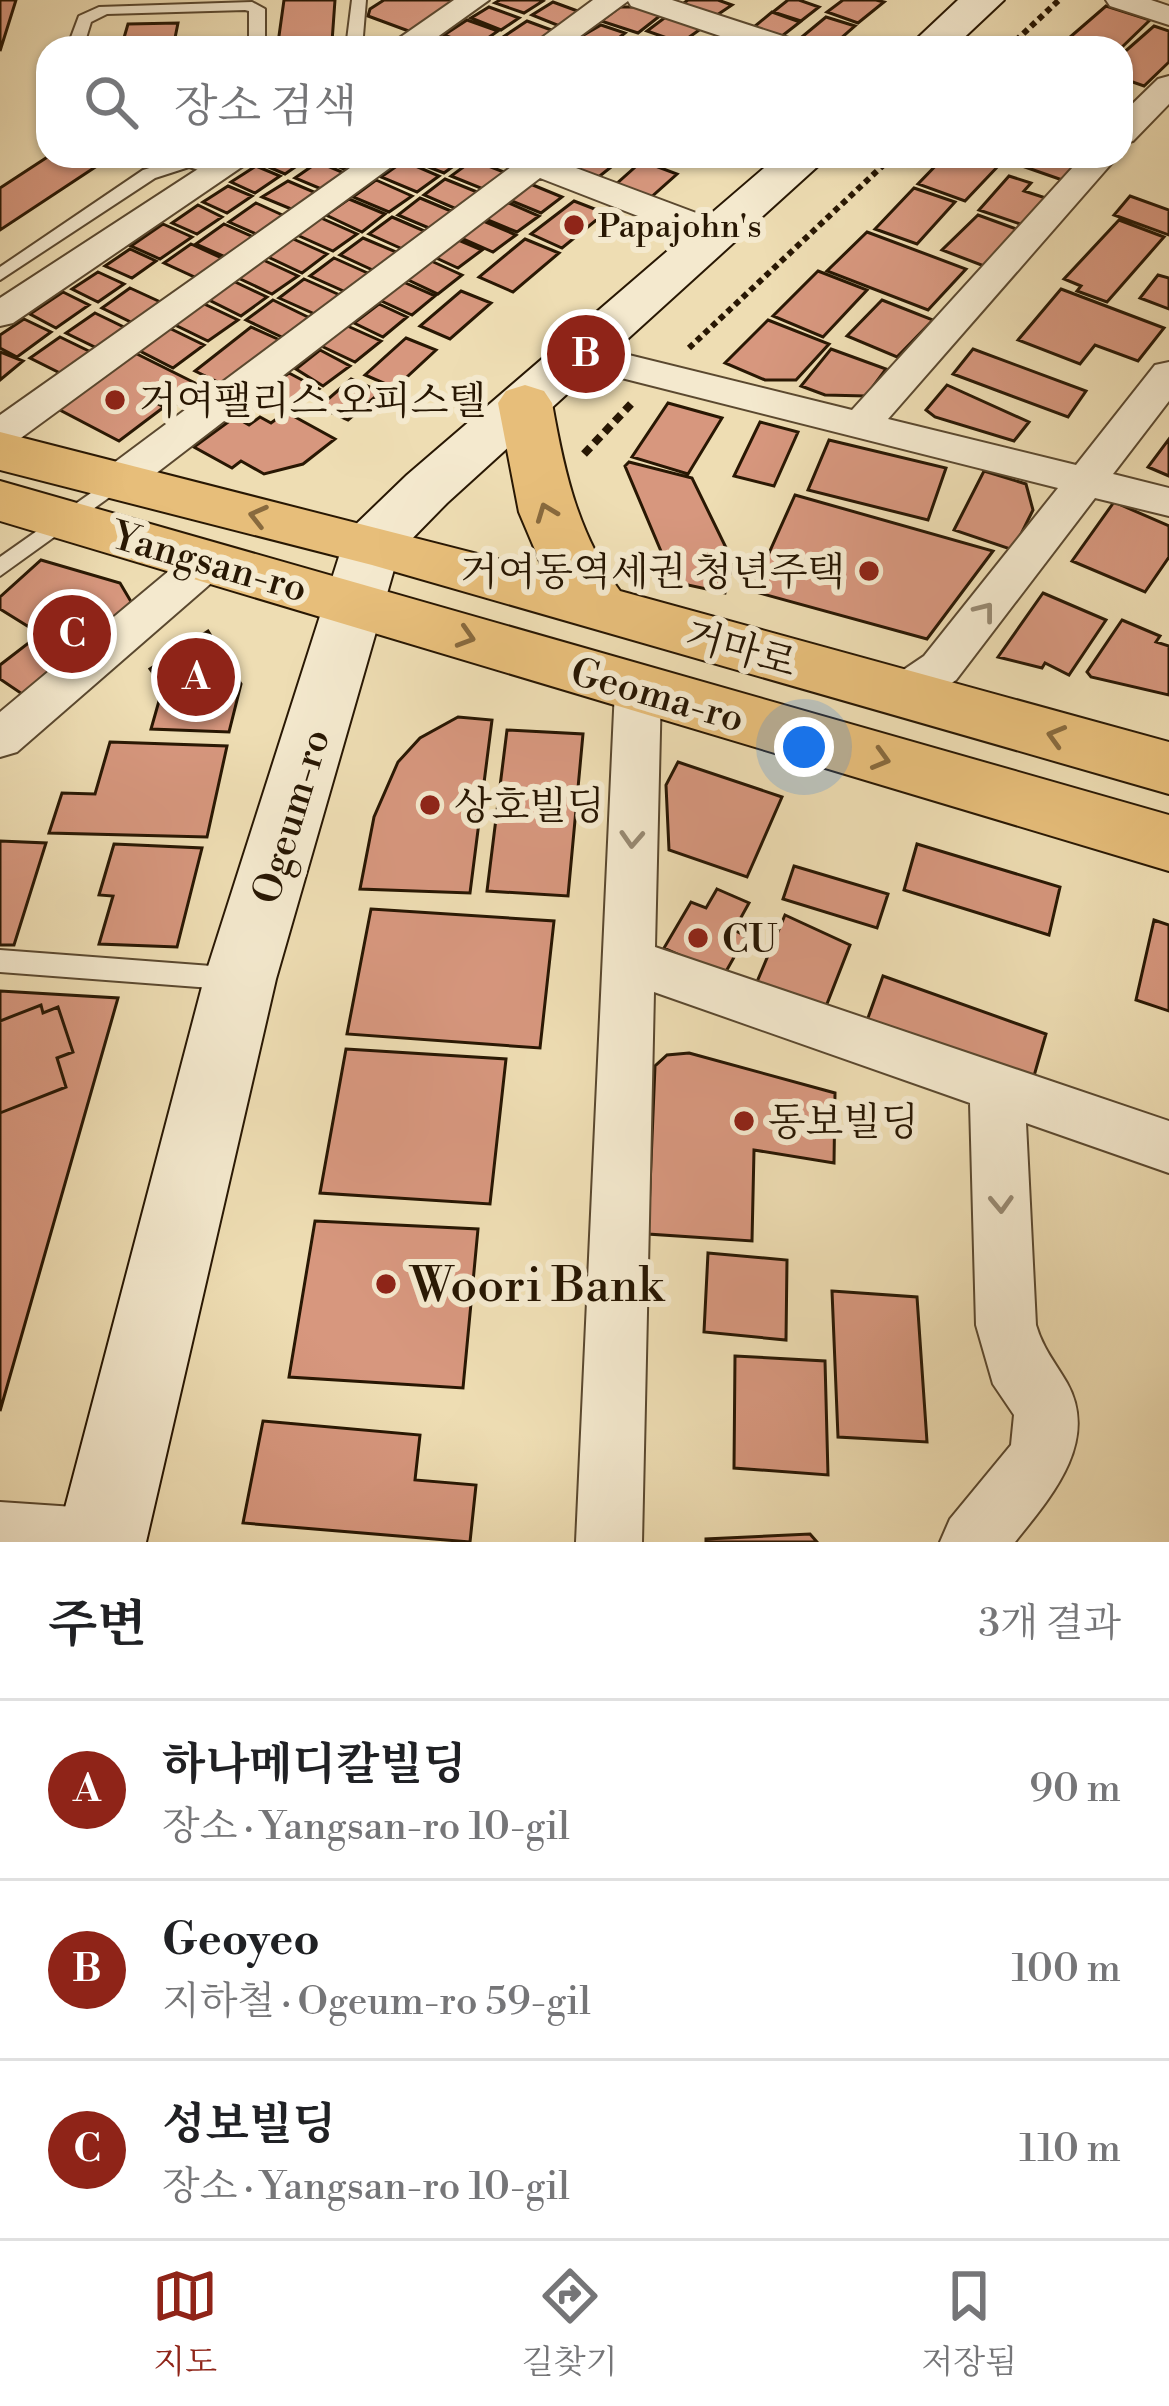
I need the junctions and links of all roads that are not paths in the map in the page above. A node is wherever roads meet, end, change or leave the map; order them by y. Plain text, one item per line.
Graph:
1 (359, 0) edge
2 (474, 0) edge
3 (613, 0) edge
4 (642, 0) edge
5 (754, 0) edge
6 (983, 0) edge
7 (1121, 0) edge
8 (1169, 16) edge
9 (719, 25) junction
10 (79, 36) edge
11 (256, 36) edge
12 (353, 36) edge
13 (419, 36) edge
14 (561, 36) edge
15 (705, 36) edge
16 (752, 36) edge
17 (942, 36) edge
18 (1169, 86) edge
19 (1133, 122) edge
20 (166, 168) edge
21 (223, 168) edge
22 (372, 168) edge
23 (520, 168) edge
24 (554, 168) edge
25 (792, 168) edge
26 (1090, 168) edge
27 (718, 234) junction
28 (0, 275) edge
29 (0, 315) edge
30 (580, 355) junction
31 (1169, 374) edge
32 (525, 403) junction
33 (862, 423) junction
34 (0, 434) edge
35 (0, 451) edge
36 (1088, 480) junction
37 (118, 481) junction
38 (0, 501) edge
39 (1169, 502) edge
40 (66, 520) junction
41 (209, 561) junction
42 (0, 568) edge
43 (363, 573) junction
44 (600, 609) junction
45 (638, 688) junction
46 (903, 693) junction
47 (0, 740) edge
48 (1169, 767) edge
49 (1169, 843) edge
50 (626, 960) junction
51 (0, 962) edge
52 (240, 979) junction
53 (997, 1088) junction
54 (1169, 1147) edge
55 (0, 1535) edge
56 (102, 1542) edge
57 (609, 1542) edge
58 (973, 1542) edge

1 - 12 lane
2 - 13 street
3 - 14 street
4 - 9 street
5 - 9 street
6 - 17 main road
7 - 8 street
9 - 15 street
9 - 16 street
10 - 11 lane
18 - 19 street
20 - 28 lane
21 - 29 street
22 - 34 street
23 - 37 street
24 - 27 street
25 - 27 main road
26 - 33 street
27 - 30 main road
30 - 32 main road
30 - 33 street
31 - 36 street
32 - 43 main road
44 -> 32 main road
33 - 36 street
35 - 37 main road, Yangsan-ro
36 - 39 street
46 -> 36 street
37 - 40 lane, Yangsan-ro
43 -> 37 main road, Yangsan-ro
38 - 40 main road, Yangsan-ro
40 - 41 main road, Yangsan-ro
40 - 42 lane, Yangsan-ro
41 - 43 main road, Yangsan-ro
41 - 47 street
43 - 44 main road, 거마로
43 -> 45 main road, Geoma-ro
43 - 52 main road, Ogeum-ro
44 - 46 main road, 거마로
45 -> 49 main road, Geoma-ro
45 -> 50 street
48 -> 46 main road
50 - 53 street
50 - 57 street
51 - 52 lane
52 - 56 main road, Ogeum-ro
53 - 54 street
53 -> 58 street
55 - 56 street

